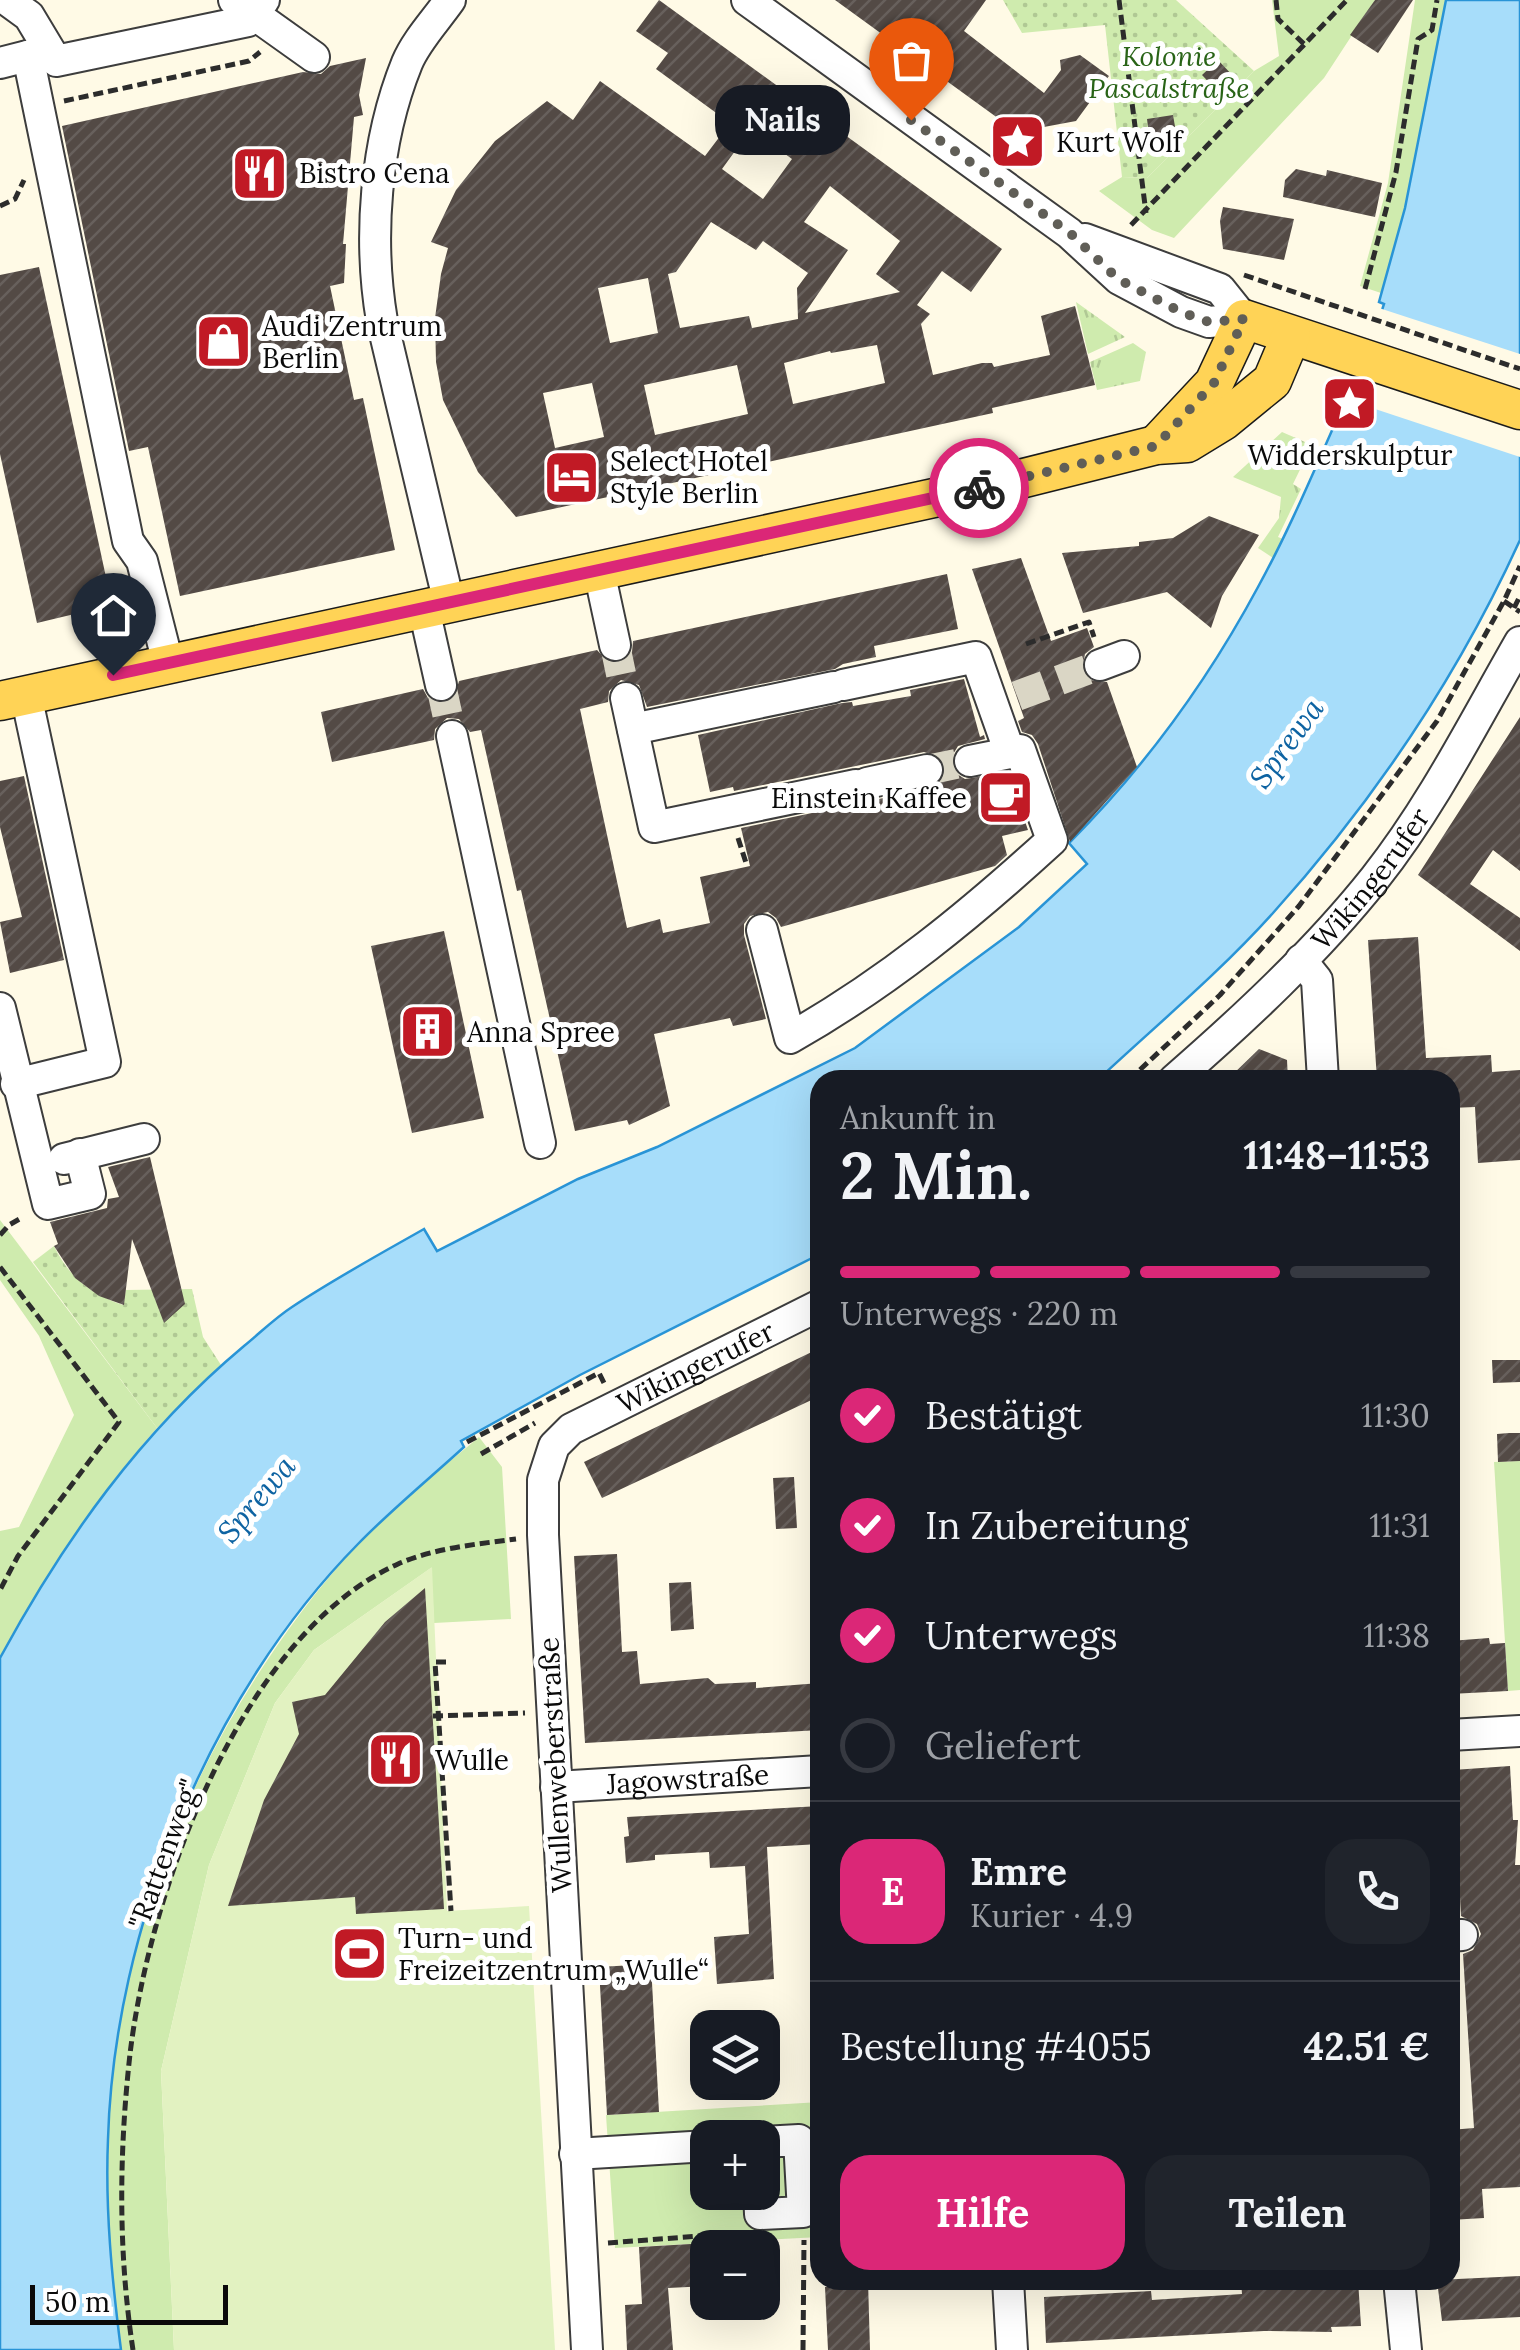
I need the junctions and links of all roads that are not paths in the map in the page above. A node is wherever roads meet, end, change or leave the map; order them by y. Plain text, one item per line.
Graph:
1 (6, 0) edge
2 (450, 0) edge
3 (747, 0) edge
4 (251, 5) edge
5 (26, 56) edge
6 (314, 57) dead end
7 (1244, 319) junction
8 (1291, 336) junction
9 (1520, 410) edge
10 (1156, 446) junction
11 (599, 571) junction
12 (437, 606) junction
13 (1520, 642) edge
14 (615, 646) tunnel mouth
15 (168, 664) junction
16 (441, 686) tunnel mouth
17 (13, 698) edge
18 (626, 698) tunnel mouth
19 (632, 729) junction
20 (452, 736) tunnel mouth
21 (1010, 753) junction
22 (970, 761) tunnel mouth
23 (928, 770) tunnel mouth
24 (762, 930) dead end
25 (1301, 960) junction
26 (0, 1008) edge
27 (1185, 1070) edge
28 (1322, 1070) edge
29 (16, 1084) junction
30 (144, 1138) dead end
31 (540, 1143) dead end
32 (810, 1311) edge
33 (571, 1429) joint
34 (1520, 1731) edge
35 (1460, 1734) edge
36 (810, 1772) edge
37 (556, 1786) junction
38 (780, 2141) edge
39 (690, 2147) edge
40 (575, 2154) junction
41 (760, 2210) edge
42 (1009, 2290) edge
43 (1400, 2290) edge
44 (587, 2350) edge
45 (1012, 2350) edge
46 (1406, 2350) edge

1 - 5 street
2 - 12 street
3 - 7 street
4 - 5 street
4 - 6 street
5 - 15 street
7 - 8 main road
7 - 10 main road
8 - 9 main road
8 - 10 main road
10 - 11 main road
11 - 12 main road
11 - 14 street
12 - 15 main road
12 - 16 street
13 - 25 street, Wikingerufer
15 - 17 main road
17 - 29 street
18 - 19 street
19 - 21 street
19 - 23 street
20 - 31 street
21 - 22 street
21 - 24 street
25 - 27 street, Wikingerufer
25 - 28 street
26 - 29 street
29 - 30 street
32 - 33 street, Wikingerufer
33 - 37 street, Wullenweberstraße
34 - 35 street
36 - 37 street, Jagowstraße
37 - 40 street, Wullenweberstraße
38 - 41 street
39 - 40 street
40 - 44 street, Wullenweberstraße
42 - 45 street
43 - 46 street

